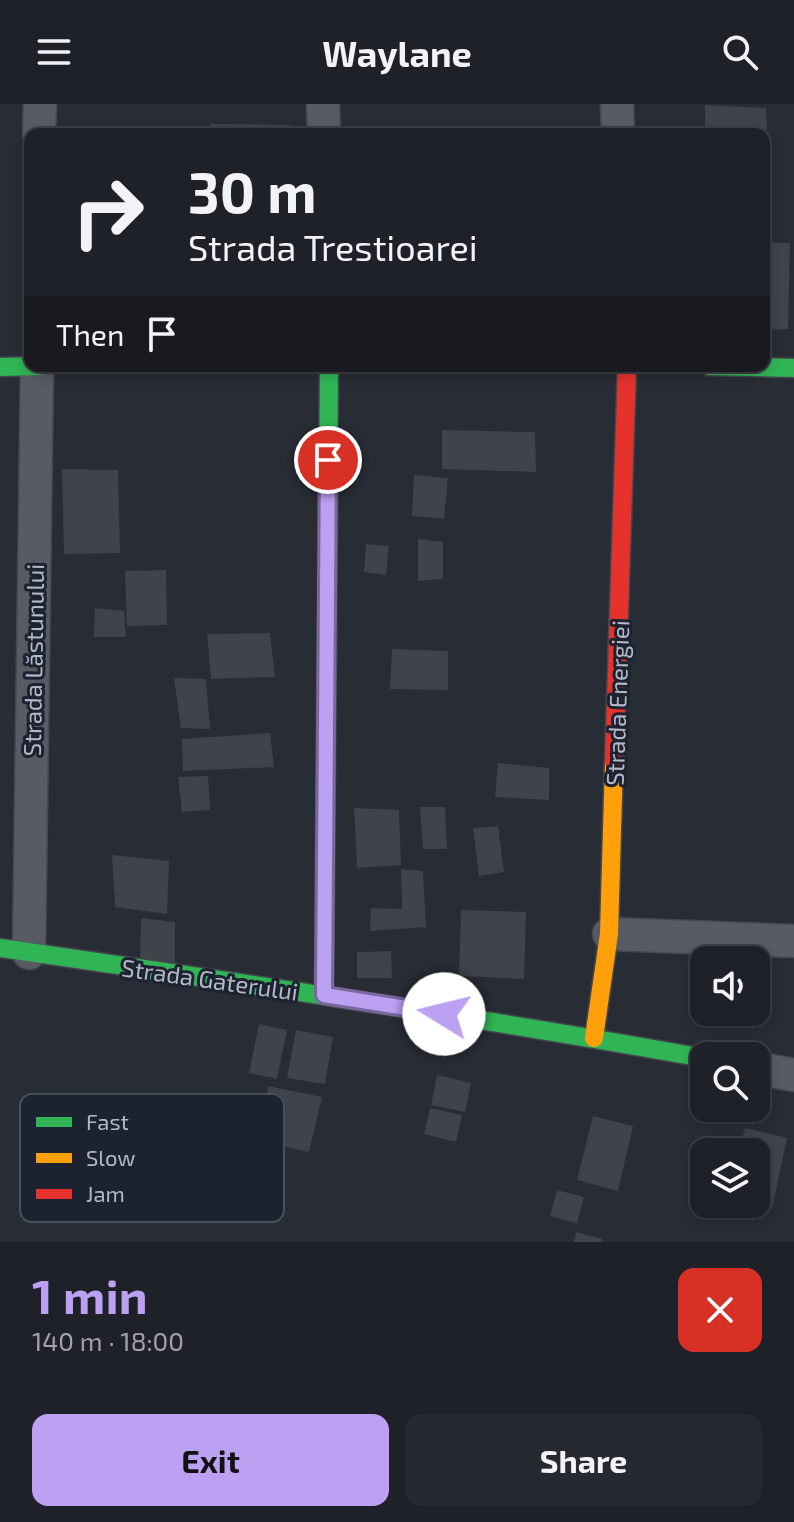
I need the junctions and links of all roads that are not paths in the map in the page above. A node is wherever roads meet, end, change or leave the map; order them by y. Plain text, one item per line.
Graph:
1 (40, 104) edge
2 (323, 104) edge
3 (617, 104) edge
4 (39, 128) edge
5 (324, 128) edge
6 (618, 128) edge
7 (24, 366) edge
8 (0, 367) edge
9 (770, 367) edge
10 (794, 368) edge
11 (39, 372) edge
12 (329, 372) edge
13 (627, 372) edge
14 (609, 934) junction
15 (794, 941) edge
16 (14, 951) edge
17 (324, 995) junction
18 (594, 1038) junction
19 (690, 1055) edge
20 (770, 1071) edge
21 (794, 1075) edge

1 - 4 street
2 - 5 street
3 - 6 street
7 - 8 street
9 - 10 street
11 - 16 street, Strada Lăstunului
12 - 17 street
13 - 14 street, Strada Energiei
14 - 15 street
14 - 18 street, Strada Energiei
16 - 17 street, Strada Gaterului
17 - 18 street, Strada Gaterului
18 - 19 street, Strada Gaterului
20 - 21 street

